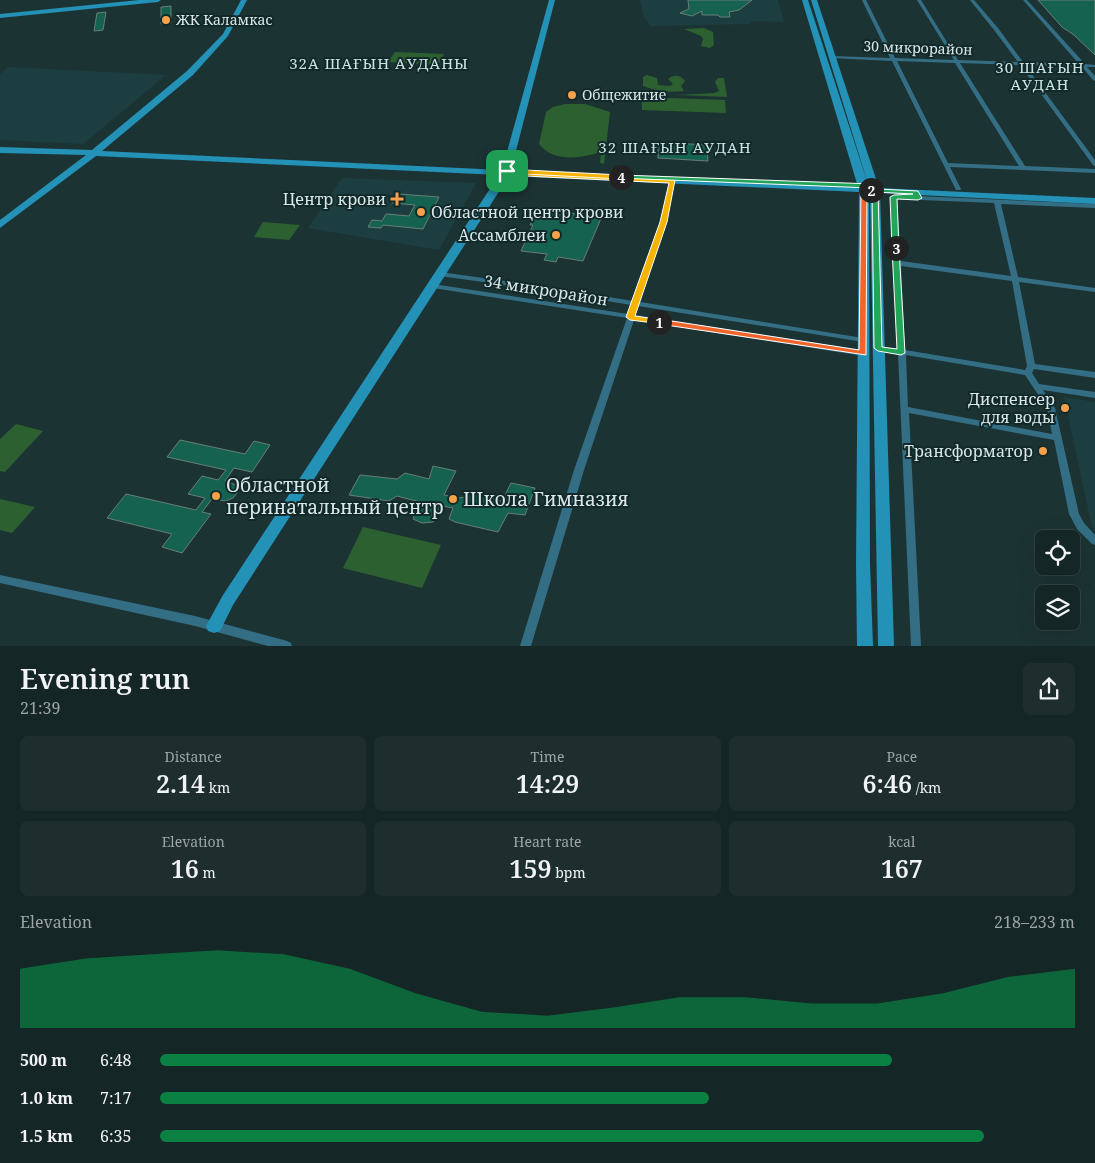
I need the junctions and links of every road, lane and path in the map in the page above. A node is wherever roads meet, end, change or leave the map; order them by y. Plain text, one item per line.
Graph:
1 (126, 0) edge
2 (158, 0) edge
3 (239, 0) edge
4 (244, 0) edge
5 (547, 0) edge
6 (552, 0) edge
7 (805, 0) edge
8 (814, 0) edge
9 (864, 0) edge
10 (919, 0) edge
11 (972, 0) edge
12 (1025, 0) edge
13 (37, 11) junction
14 (0, 14) edge
15 (830, 57) junction
16 (894, 59) junction
17 (956, 61) junction
18 (1020, 63) junction
19 (1083, 66) junction
20 (1095, 66) edge
21 (1095, 79) edge
22 (0, 150) edge
23 (91, 152) junction
24 (947, 164) junction
25 (1095, 164) edge
26 (1023, 168) junction
27 (1095, 171) edge
28 (504, 173) junction
29 (672, 182) junction
30 (869, 188) junction
31 (958, 189) junction
32 (917, 195) junction
33 (1095, 196) edge
34 (997, 201) junction
35 (1094, 206) edge
36 (0, 220) edge
37 (0, 225) edge
38 (897, 262) junction
39 (440, 274) junction
40 (1015, 279) junction
41 (433, 286) junction
42 (1095, 290) edge
43 (635, 304) junction
44 (630, 317) junction
45 (863, 346) junction
46 (878, 348) junction
47 (901, 353) junction
48 (1030, 369) junction
49 (1095, 376) edge
50 (1037, 386) junction
51 (1095, 395) edge
52 (904, 409) junction
53 (1058, 438) junction
54 (1095, 541) edge
55 (0, 579) edge
56 (214, 626) junction
57 (287, 646) edge
58 (525, 646) edge
59 (865, 646) edge
60 (886, 646) edge
61 (916, 646) edge

1 - 13 main road
2 - 13 main road
3 - 23 main road
4 - 23 main road
5 - 28 main road
6 - 28 main road
7 - 30 main road
8 - 15 main road
9 - 16 street
10 - 17 street
11 - 18 street
12 - 19 street
13 - 14 main road
15 - 16 street, 30 микрорайон
15 - 30 main road
16 - 17 street, 30 микрорайон
16 - 24 street
17 - 18 street, 30 микрорайон
17 - 26 street
18 - 19 street, 30 микрорайон
18 - 25 street
19 - 20 street, 30 микрорайон
19 - 21 street
22 - 23 main road
23 - 28 main road
23 - 36 main road
23 - 37 main road
24 - 26 street
24 - 31 street
26 - 27 street
28 - 29 main road
28 - 30 main road
28 - 39 main road
29 - 30 main road
29 - 43 street
30 - 31 main road
30 - 32 main road
30 - 45 main road
30 - 46 main road
31 - 33 main road
32 - 34 street
32 - 35 main road
32 - 38 street
34 - 35 street
34 - 40 street
38 - 40 street
38 - 47 street
39 - 41 main road
39 - 43 street
40 - 42 street
40 - 48 street
41 - 44 street, 34 микрорайон
41 - 56 main road
43 - 44 street
43 - 45 street
44 - 45 street, 34 микрорайон
44 - 58 street
45 - 59 main road
46 - 47 street
46 - 60 main road
47 - 48 street
47 - 52 street
48 - 49 street
48 - 50 street
50 - 51 street
50 - 53 street
52 - 53 street
52 - 61 street
53 - 54 street
55 - 56 street
56 - 57 street

